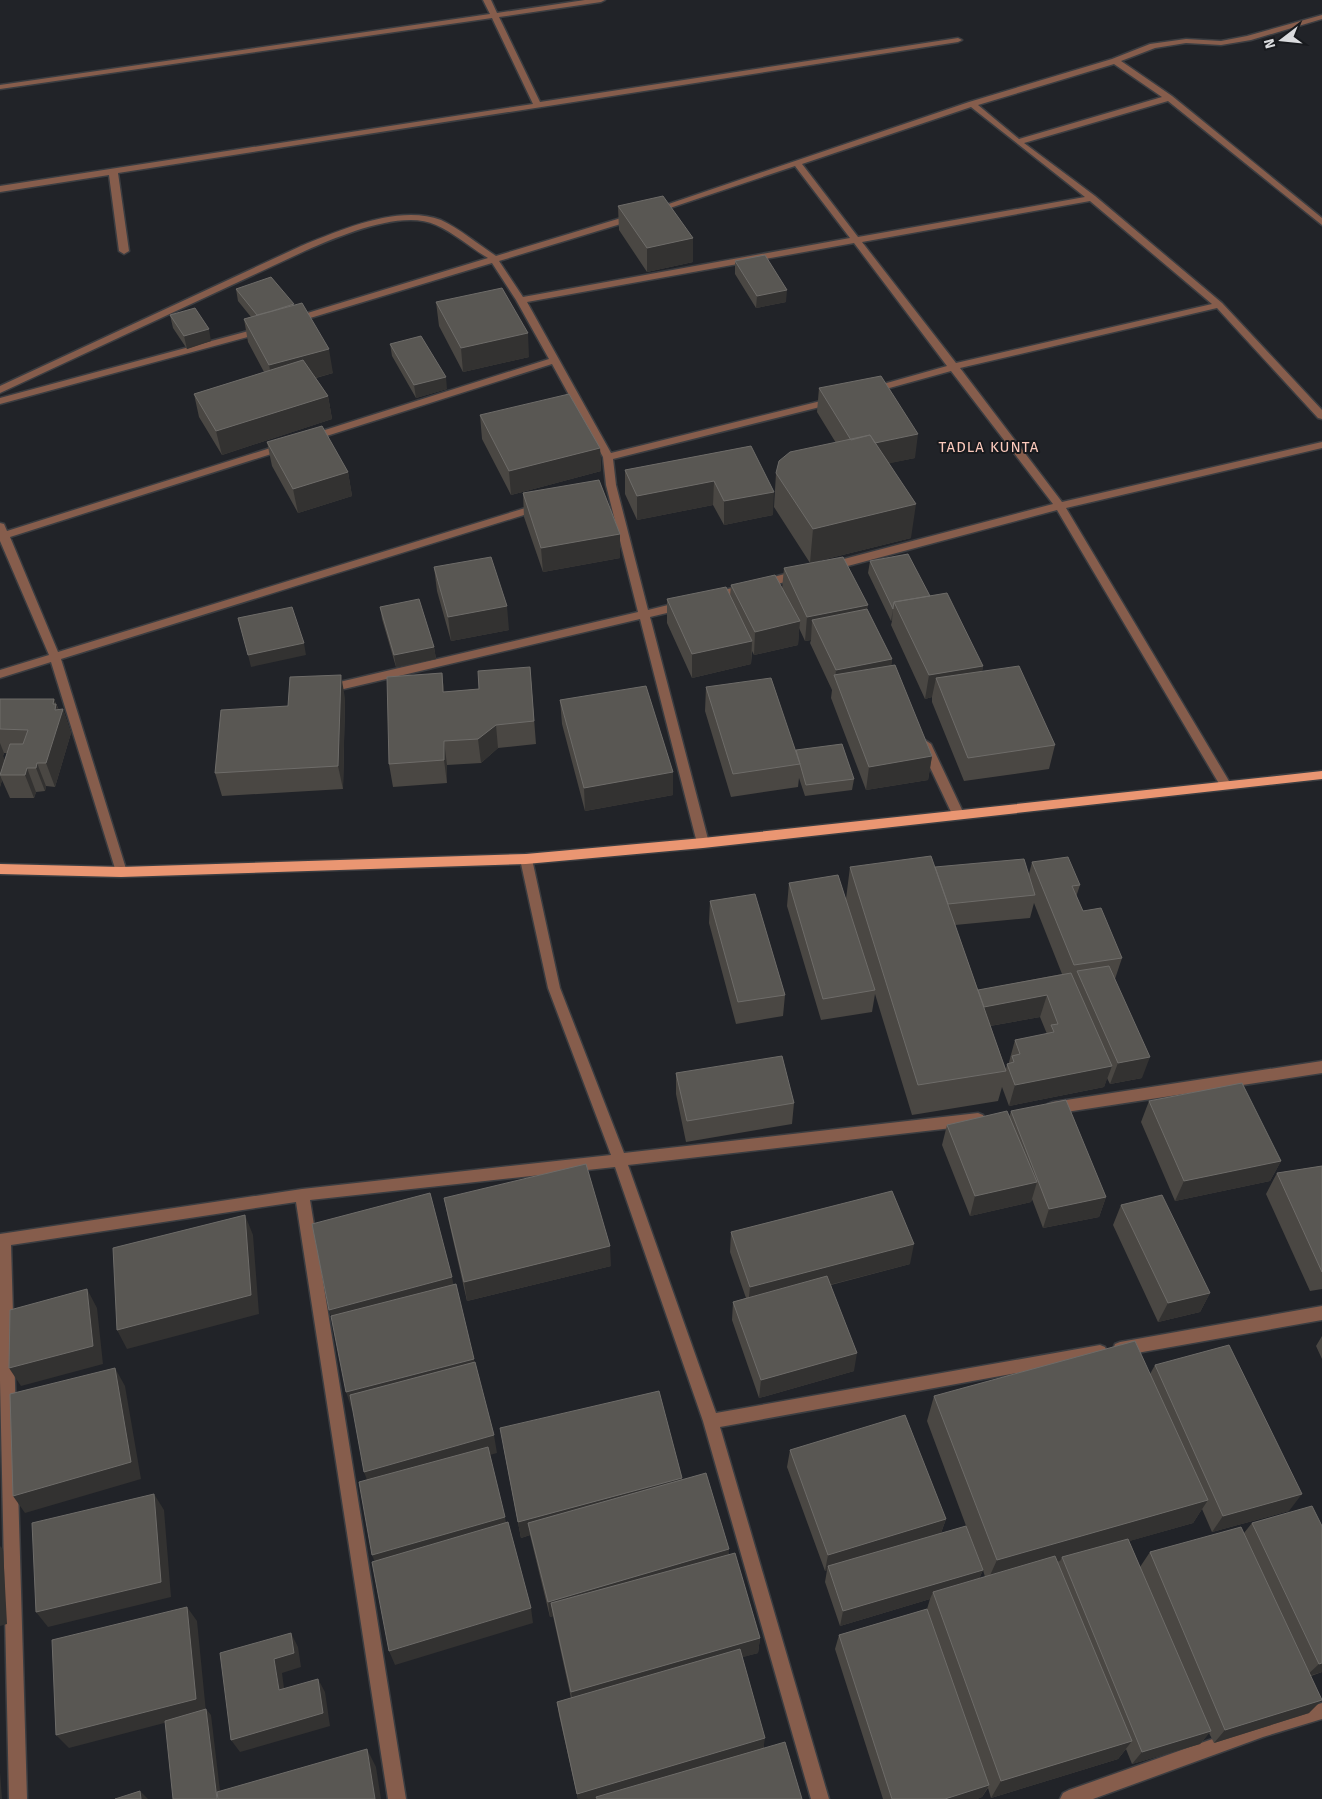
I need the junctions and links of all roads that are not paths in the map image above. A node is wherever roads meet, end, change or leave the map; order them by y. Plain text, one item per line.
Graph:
1 (487, 0) edge
2 (601, 0) edge
3 (495, 16) junction
4 (1322, 17) edge
5 (958, 40) dead end
6 (1115, 61) junction
7 (0, 87) edge
8 (1169, 98) junction
9 (972, 104) junction
10 (538, 106) junction
11 (1018, 142) junction
12 (797, 163) junction
13 (113, 172) junction
14 (0, 189) edge
15 (1092, 198) junction
16 (1320, 217) edge
17 (856, 239) junction
18 (124, 251) dead end
19 (493, 258) junction
20 (521, 300) junction
21 (1219, 305) junction
22 (284, 323) edge
23 (275, 326) edge
24 (555, 360) junction
25 (953, 367) junction
26 (0, 390) edge
27 (859, 394) edge
28 (840, 399) edge
29 (0, 401) edge
30 (1322, 416) edge
31 (1322, 445) edge
32 (608, 457) junction
33 (554, 502) edge
34 (1060, 506) junction
35 (2, 533) edge
36 (644, 615) junction
37 (55, 657) junction
38 (0, 674) edge
39 (331, 688) edge
40 (920, 734) edge
41 (1322, 775) edge
42 (1226, 784) junction
43 (958, 814) junction
44 (703, 843) junction
45 (526, 859) junction
46 (0, 869) edge
47 (121, 872) junction
48 (1322, 1067) edge
49 (1036, 1110) edge
50 (987, 1118) edge
51 (619, 1159) junction
52 (302, 1194) junction
53 (2, 1240) edge
54 (1322, 1313) edge
55 (711, 1421) junction
56 (1322, 1711) edge
57 (18, 1799) edge
58 (397, 1799) edge
59 (820, 1799) edge
60 (1069, 1799) edge

1 - 3 street
2 - 3 street
3 - 7 street
3 - 10 street
4 - 6 street
5 - 10 street
6 - 8 street
6 - 9 street
8 - 11 street
8 - 16 street
9 - 11 street
9 - 12 street
10 - 13 street
11 - 15 street
12 - 17 street
12 - 19 street
13 - 14 street
13 - 18 street
15 - 17 street
15 - 21 street
17 - 20 street
17 - 25 street
19 - 20 street
19 - 22 street
19 - 26 street
20 - 24 street
21 - 25 street
21 - 30 street
23 - 29 street
24 - 32 street
24 - 35 street
25 - 27 street
25 - 34 street
28 - 32 street
31 - 34 street
32 - 36 street
33 - 37 street
34 - 36 street
34 - 42 street
35 - 37 street
36 - 39 street
36 - 44 street
37 - 38 street
37 - 47 street
40 - 43 street
41 - 42 main road
42 - 43 main road
43 - 44 main road
44 - 45 main road
45 - 47 main road
45 - 51 street
46 - 47 main road
48 - 49 street
50 - 51 street
51 - 52 street
51 - 55 street
52 - 53 street
52 - 58 street
53 - 57 street
54 - 55 street
55 - 59 street
56 - 60 street

